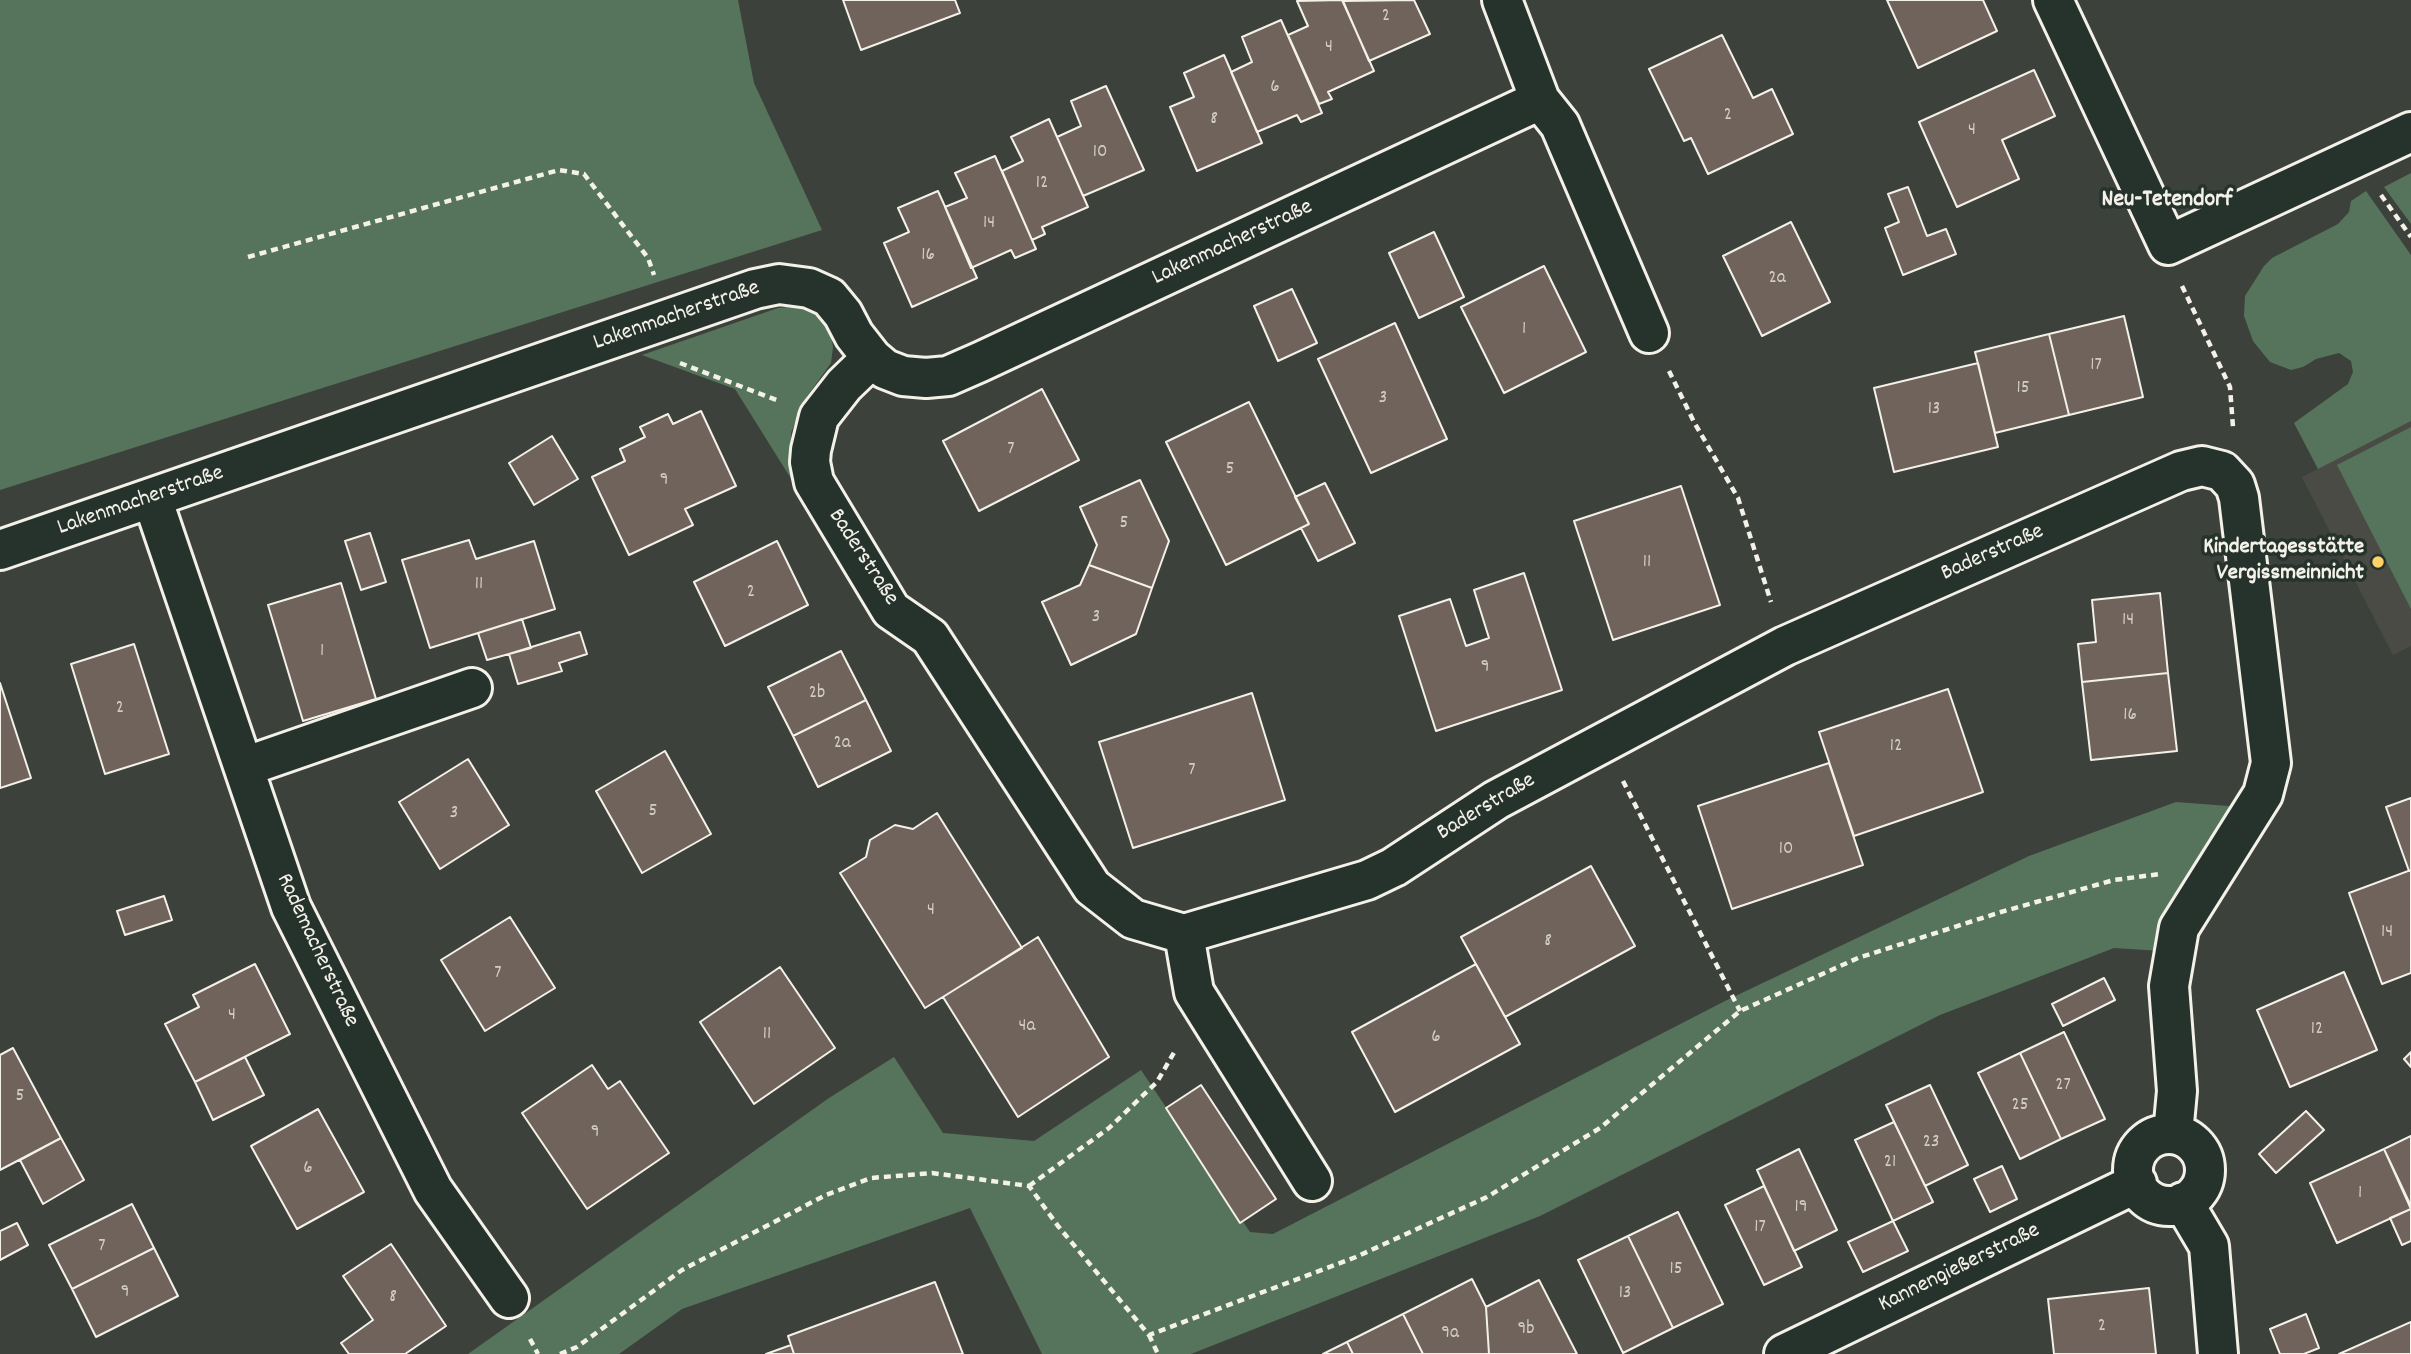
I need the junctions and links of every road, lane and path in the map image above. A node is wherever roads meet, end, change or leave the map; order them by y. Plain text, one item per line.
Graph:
1 (1502, 0) edge
2 (2053, 0) edge
3 (1540, 100) junction
4 (2411, 132) edge
5 (2168, 245) junction
6 (248, 257) dead end
7 (657, 323) junction
8 (1649, 333) joint
9 (872, 358) junction
10 (819, 417) junction
11 (2222, 471) junction
12 (152, 498) junction
13 (0, 551) edge
14 (1784, 646) junction
15 (472, 688) dead end
16 (1603, 743) junction
17 (244, 767) junction
18 (2207, 883) junction
19 (1184, 934) junction
20 (1194, 992) junction
21 (1740, 1011) junction
22 (2173, 1135) junction
23 (1312, 1181) dead end
24 (2137, 1183) junction
25 (1029, 1186) junction
26 (2183, 1202) junction
27 (509, 1298) dead end
28 (1149, 1335) junction
29 (560, 1354) edge
30 (1158, 1354) edge
31 (1784, 1354) edge
32 (2218, 1354) edge

1 - 3 street
2 - 5 street
3 - 8 street
3 - 9 street, Lakenmacherstraße
4 - 5 street
5 - 11 path
6 - 7 path
7 - 9 street, Lakenmacherstraße
7 - 10 path
7 - 12 street, Lakenmacherstraße
8 - 14 path
9 - 10 street, Baderstraße
10 - 19 street, Baderstraße
11 - 14 street, Baderstraße
11 - 18 street
12 - 13 street, Lakenmacherstraße
12 - 17 street, Rademacherstraße
14 - 16 street, Baderstraße
15 - 17 street
16 - 19 street, Baderstraße
16 - 21 path
17 - 27 street, Rademacherstraße
18 - 21 path
18 - 22 street
19 - 20 street
20 - 23 street
20 - 25 path
21 - 28 path
22 - 24 street
22 - 26 street
24 - 26 street
24 - 31 street, Kannengießerstraße
25 - 28 path
25 - 29 path
26 - 32 street
28 - 30 path

